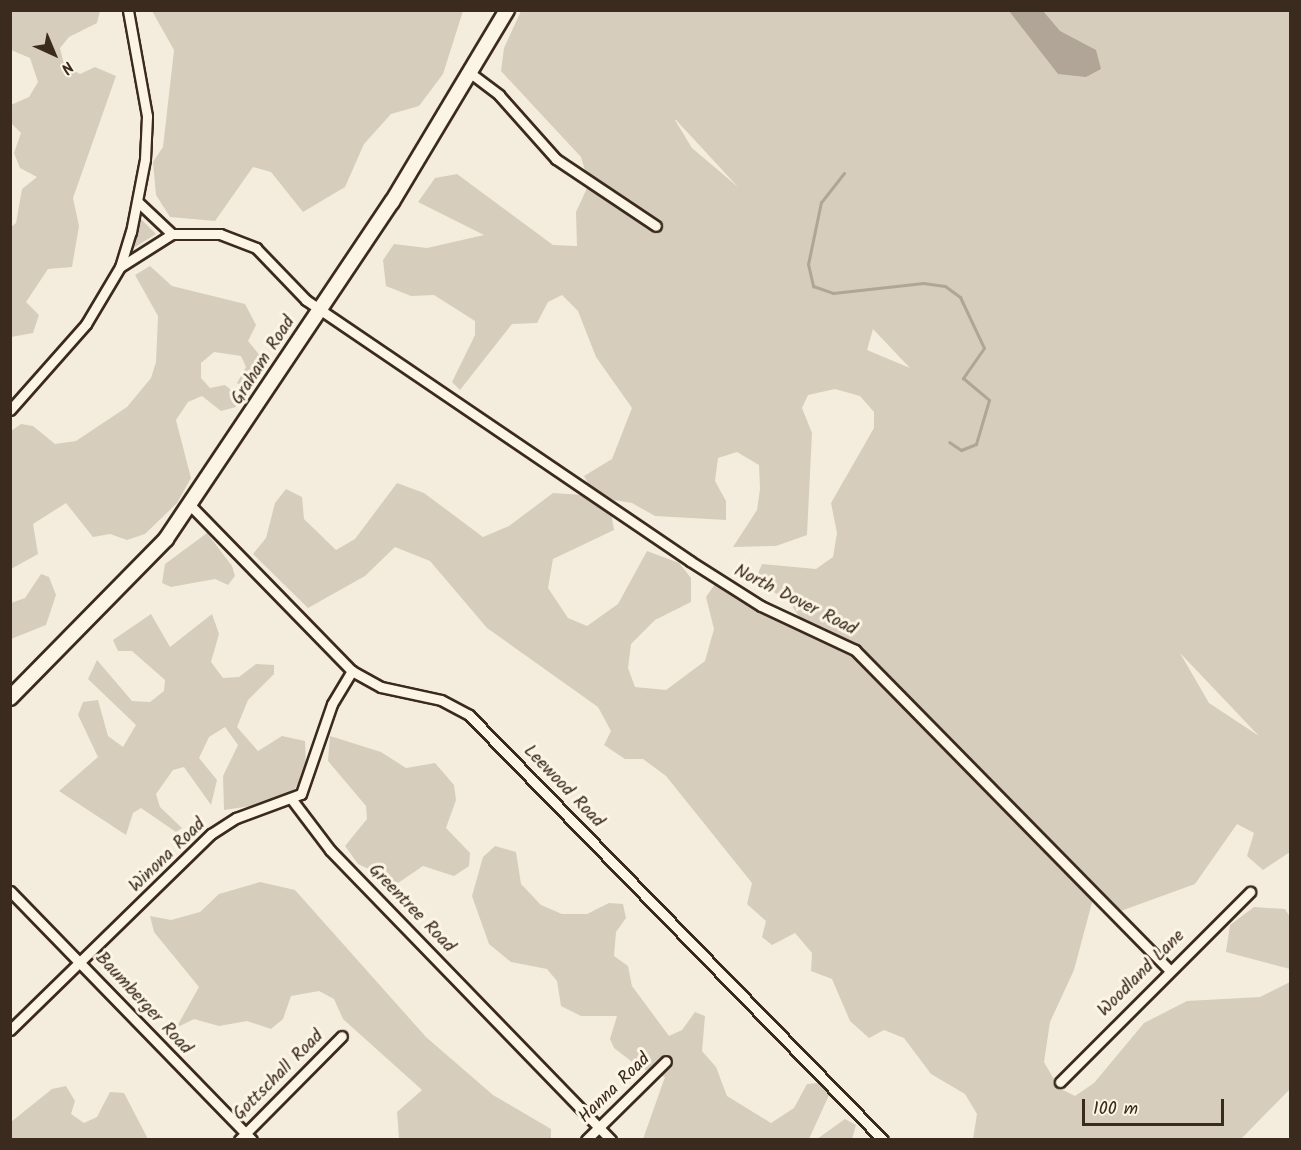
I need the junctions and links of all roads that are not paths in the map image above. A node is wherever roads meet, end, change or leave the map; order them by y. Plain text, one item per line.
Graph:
1 (128, 10) edge
2 (507, 10) edge
3 (469, 72) junction
4 (138, 202) junction
5 (656, 226) dead end
6 (172, 234) junction
7 (120, 267) junction
8 (320, 308) junction
9 (10, 410) edge
10 (190, 505) junction
11 (352, 671) junction
12 (10, 698) edge
13 (293, 801) junction
14 (10, 891) edge
15 (1250, 892) dead end
16 (82, 962) junction
17 (1169, 969) junction
18 (10, 1030) edge
19 (342, 1036) dead end
20 (666, 1061) dead end
21 (1060, 1082) dead end
22 (599, 1127) junction
23 (246, 1137) edge
24 (586, 1140) edge
25 (611, 1140) edge
26 (883, 1140) edge

1 - 4 street
2 - 3 main road, Graham Road
3 - 5 street
3 - 8 main road, Graham Road
4 - 6 street
4 - 7 street
6 - 7 street
6 - 8 street, North Dover Road
7 - 9 street
8 - 10 main road, Graham Road
8 - 17 street, North Dover Road
10 - 11 street, Leewood Road
10 - 12 main road, Graham Road
11 - 13 street
11 - 26 street, Leewood Road
13 - 16 street, Winona Road
13 - 22 street, Greentree Road
14 - 16 street, Baumberger Road
15 - 17 street, Woodland Lane
16 - 18 street, Winona Road
16 - 23 street, Baumberger Road
17 - 21 street, Woodland Lane
19 - 23 street, Gottschall Road
20 - 22 street, Hanna Road
22 - 24 street, Hanna Road
22 - 25 street, Greentree Road

